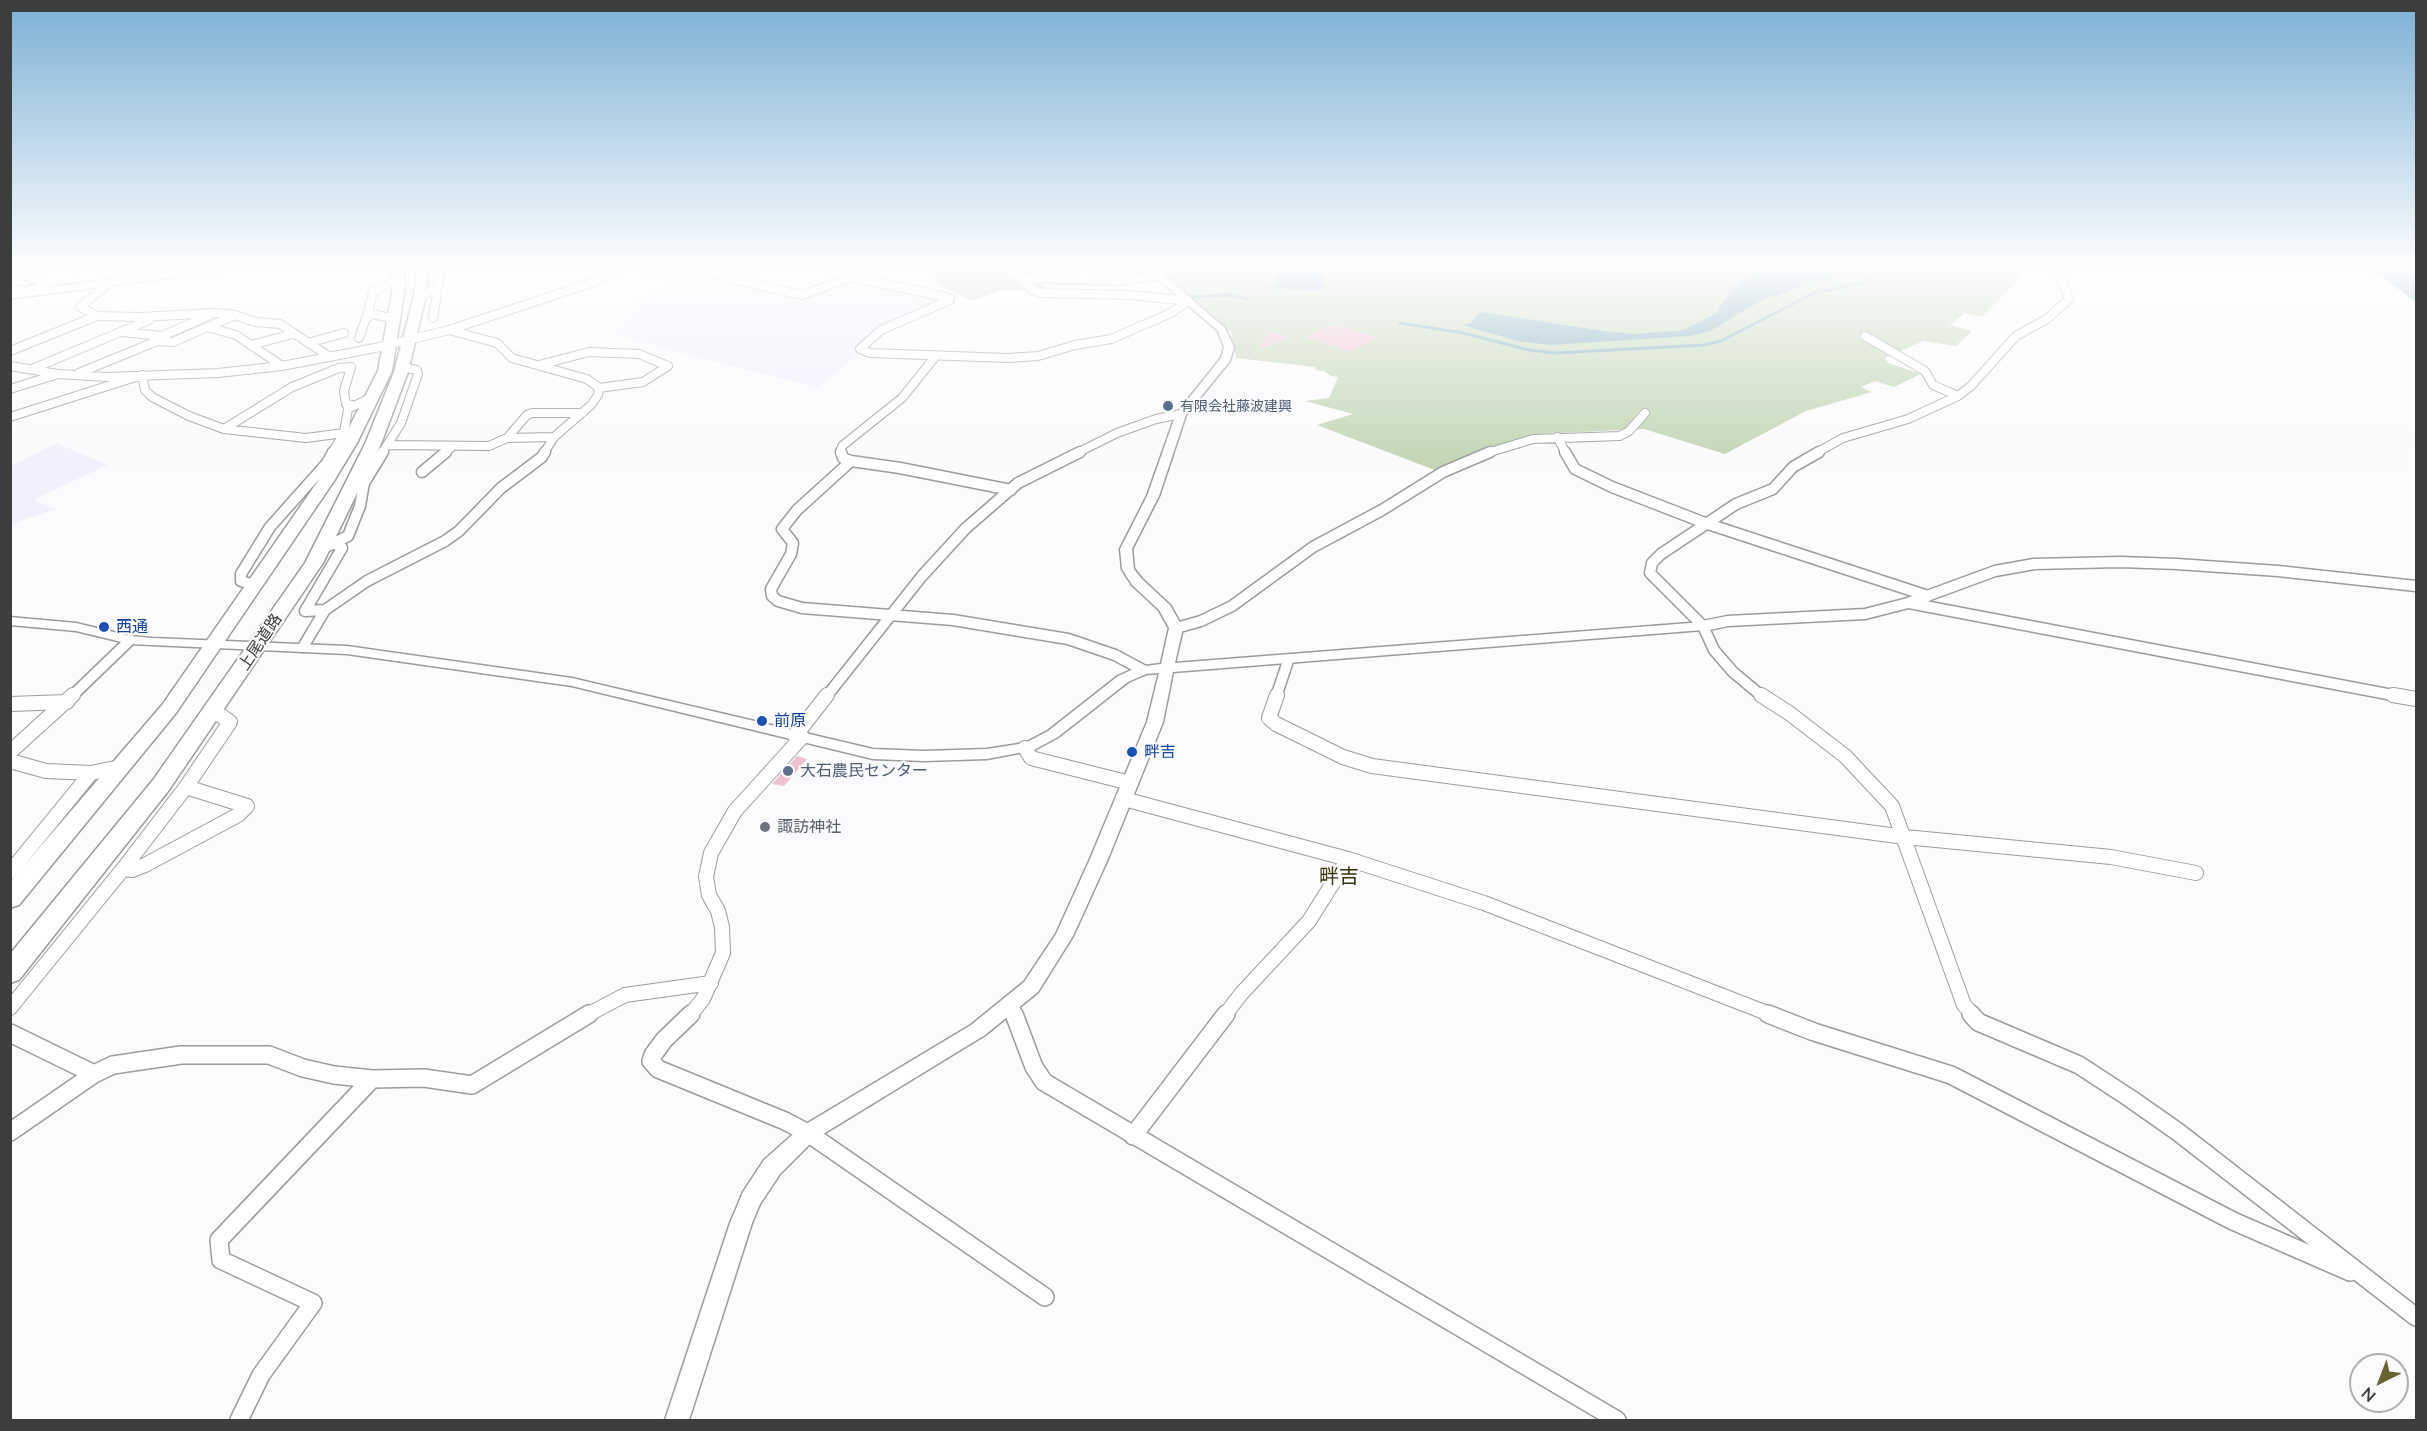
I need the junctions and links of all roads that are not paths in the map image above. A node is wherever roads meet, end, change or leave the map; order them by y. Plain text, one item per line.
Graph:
1 (58, 333) edge
2 (118, 333) edge
3 (128, 333) edge
4 (170, 333) edge
5 (194, 333) edge
6 (228, 333) edge
7 (344, 333) dead end
8 (361, 333) edge
9 (393, 333) edge
10 (413, 333) edge
11 (437, 333) edge
12 (459, 333) edge
13 (879, 333) edge
14 (1128, 333) edge
15 (1223, 333) edge
16 (2022, 333) edge
17 (293, 334) joint
18 (1865, 336) dead end
19 (359, 338) dead end
20 (411, 339) junction
21 (308, 344) junction
22 (391, 344) junction
23 (251, 345) junction
24 (343, 347) dead end
25 (10, 351) edge
26 (326, 355) junction
27 (935, 357) junction
28 (1908, 359) junction
29 (538, 365) junction
30 (10, 366) edge
31 (282, 366) junction
32 (402, 367) junction
33 (1919, 367) junction
34 (31, 370) junction
35 (60, 374) junction
36 (75, 375) junction
37 (142, 375) junction
38 (599, 388) junction
39 (10, 389) edge
40 (1958, 396) junction
41 (372, 397) junction
42 (352, 405) junction
43 (582, 413) junction
44 (1645, 413) dead end
45 (1180, 414) junction
46 (10, 417) edge
47 (224, 429) junction
48 (344, 433) junction
49 (554, 437) junction
50 (1557, 437) junction
51 (507, 438) junction
52 (389, 445) junction
53 (453, 446) junction
54 (851, 461) junction
55 (422, 472) dead end
56 (1011, 490) junction
57 (1705, 523) junction
58 (329, 546) junction
59 (254, 585) junction
60 (2416, 586) edge
61 (1928, 596) junction
62 (1908, 603) junction
63 (325, 610) junction
64 (892, 616) junction
65 (10, 621) edge
66 (1703, 626) junction
67 (1176, 628) junction
68 (130, 640) junction
69 (215, 645) junction
70 (257, 645) junction
71 (303, 647) junction
72 (1288, 661) junction
73 (1143, 670) junction
74 (1165, 670) junction
75 (2416, 699) edge
76 (67, 702) junction
77 (10, 704) edge
78 (213, 710) junction
79 (798, 736) junction
80 (1025, 748) junction
81 (10, 752) edge
82 (10, 761) edge
83 (120, 767) junction
84 (91, 773) junction
85 (186, 787) junction
86 (1127, 791) junction
87 (1905, 837) junction
88 (1348, 859) junction
89 (123, 869) junction
90 (10, 872) edge
91 (2196, 873) dead end
92 (10, 899) edge
93 (10, 973) edge
94 (711, 983) junction
95 (1011, 1005) junction
96 (10, 1008) edge
97 (10, 1033) edge
98 (94, 1074) junction
99 (372, 1079) junction
100 (10, 1132) edge
101 (808, 1133) junction
102 (1132, 1136) junction
103 (2368, 1280) junction
104 (1045, 1297) dead end
105 (2416, 1317) edge
106 (239, 1420) edge
107 (677, 1420) edge
108 (1617, 1420) edge

1 - 25 street
2 - 34 street
3 - 4 street
5 - 36 street
6 - 23 street
7 - 21 street
8 - 19 street
9 - 22 highway
10 - 20 highway, 上尾道路
11 - 20 street
12 - 29 street
13 - 27 street
14 - 27 street
15 - 45 street
16 - 40 street
17 - 21 street
17 - 23 street
18 - 28 street
20 - 22 street
20 - 32 highway, 上尾道路
21 - 26 street
22 - 26 street
22 - 41 highway
23 - 31 street
24 - 26 street
26 - 31 street
27 - 54 street
28 - 33 street
28 - 33 street
29 - 38 street
29 - 38 street
30 - 34 street
31 - 37 street
32 - 52 street
32 - 58 highway, 上尾道路
33 - 40 street
34 - 35 street
35 - 36 street
35 - 39 street
36 - 37 street
37 - 46 street
37 - 47 street
38 - 43 street
40 - 57 street
41 - 42 street
41 - 59 highway
42 - 47 street
42 - 48 street
43 - 49 street
43 - 51 street
44 - 50 street
45 - 56 street
45 - 67 street
47 - 48 street
48 - 59 street
49 - 51 street
49 - 63 street
50 - 57 street
50 - 67 street
51 - 53 street
52 - 53 street
52 - 58 street
53 - 55 street
54 - 56 street
54 - 64 street
56 - 64 street
57 - 61 street
57 - 66 street
58 - 63 street
58 - 70 highway, 上尾道路
59 - 69 highway
60 - 61 street
61 - 62 street
62 - 66 street
62 - 75 street
63 - 71 street
64 - 73 street
64 - 79 street
65 - 68 street
66 - 72 street
66 - 87 street
67 - 74 street
68 - 69 street
68 - 76 street
69 - 70 street
69 - 83 highway
70 - 71 street
70 - 78 highway, 上尾道路
71 - 79 street
72 - 74 street
72 - 87 street
73 - 74 street
73 - 80 street
74 - 86 street
76 - 77 street
76 - 81 street
78 - 85 street
78 - 93 highway, 上尾道路
79 - 80 street
79 - 94 street
80 - 86 street
82 - 84 street
83 - 84 street
83 - 92 highway
84 - 90 street
85 - 89 street
85 - 89 street
86 - 88 street
86 - 95 street
87 - 91 street
87 - 103 street
88 - 102 street
88 - 103 street
89 - 96 street
94 - 99 street
94 - 101 street
95 - 101 street
95 - 102 street
97 - 98 street
98 - 99 street
98 - 100 street
99 - 106 street
101 - 104 street
101 - 107 street
102 - 108 street
103 - 105 street

